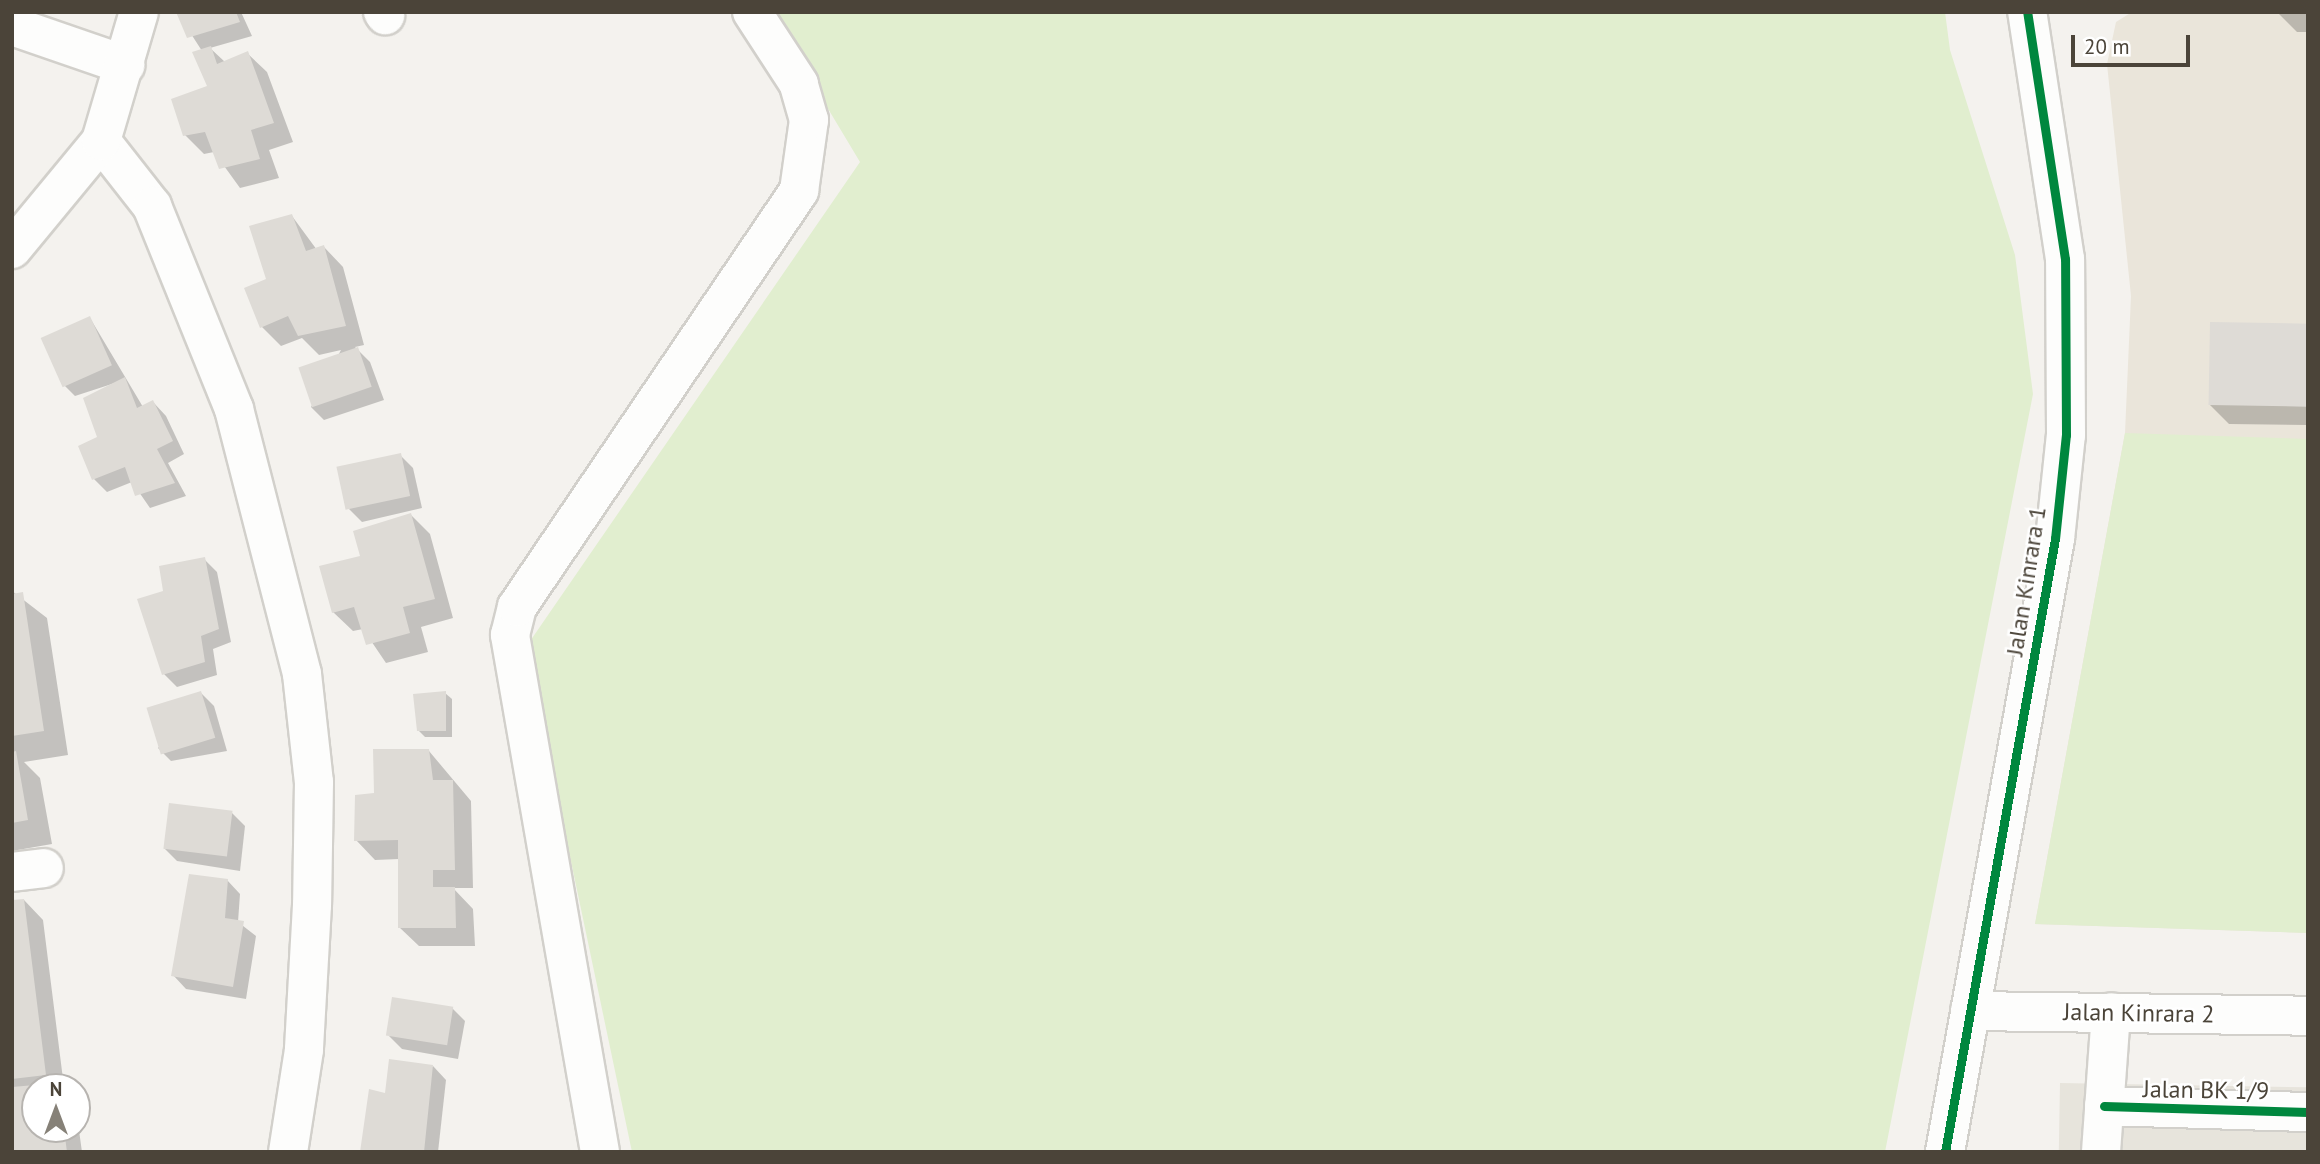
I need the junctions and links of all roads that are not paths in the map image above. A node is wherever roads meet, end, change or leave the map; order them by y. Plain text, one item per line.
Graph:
1 (139, 12) edge
2 (752, 12) edge
3 (2039, 18) edge
4 (12, 26) edge
5 (125, 65) junction
6 (102, 141) junction
7 (12, 249) edge
8 (1970, 1010) junction
9 (2110, 1013) junction
10 (2308, 1016) edge
11 (2104, 1107) junction
12 (2308, 1112) edge
13 (288, 1152) edge
14 (600, 1152) edge
15 (1945, 1152) edge
16 (2101, 1152) edge

1 - 5 street
2 - 14 street
3 - 8 street, Jalan Kinrara 1
4 - 5 street
5 - 6 street
6 - 7 street
6 - 13 street
8 - 9 street, Jalan Kinrara 2
8 - 15 street, Jalan Kinrara 1
9 - 10 street, Jalan Kinrara 2
9 - 11 street
11 - 12 street, Jalan BK 1/9
11 - 16 street

